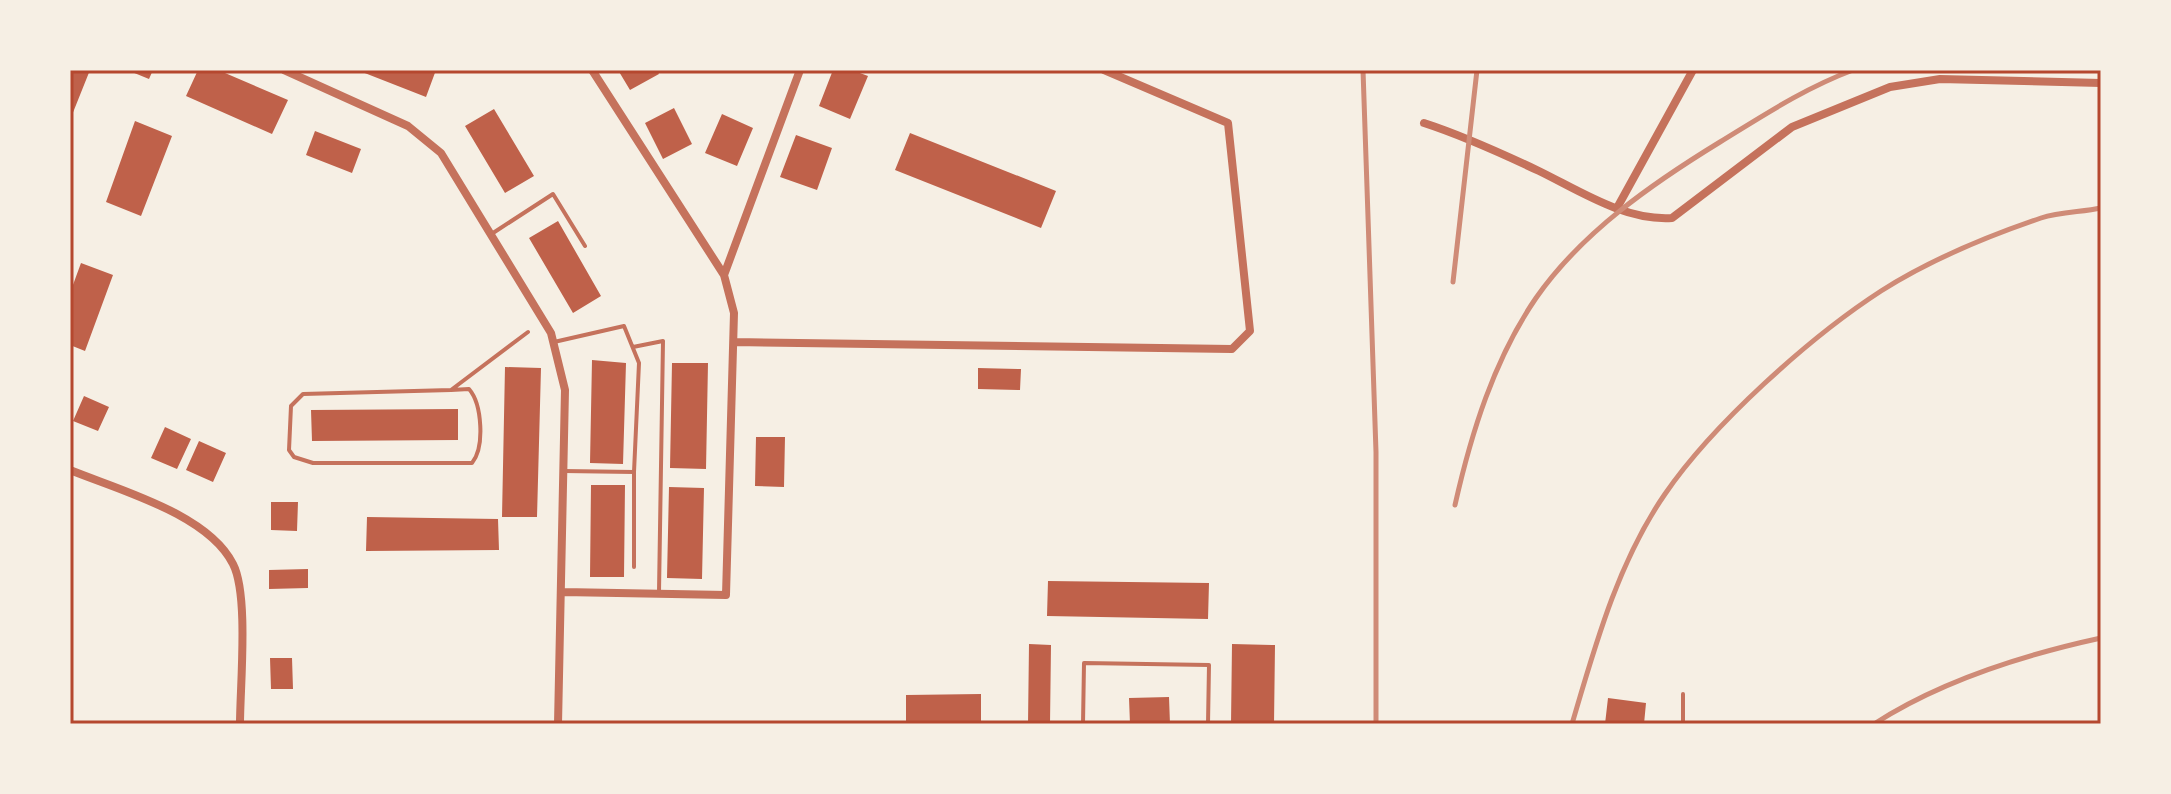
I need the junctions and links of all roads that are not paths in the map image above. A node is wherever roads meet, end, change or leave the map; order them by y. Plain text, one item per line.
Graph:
1 (284, 70) edge
2 (592, 70) edge
3 (800, 70) edge
4 (1104, 70) edge
5 (1693, 70) edge
6 (2101, 83) edge
7 (1424, 123) dead end
8 (1617, 208) junction
9 (491, 234) junction
10 (585, 246) dead end
11 (724, 275) junction
12 (528, 332) dead end
13 (554, 342) junction
14 (735, 342) junction
15 (633, 347) junction
16 (451, 390) junction
17 (70, 470) edge
18 (564, 471) junction
19 (634, 472) junction
20 (634, 567) dead end
21 (563, 592) junction
22 (659, 594) junction
23 (1683, 694) dead end
24 (240, 724) edge
25 (558, 724) edge
26 (1083, 724) edge
27 (1208, 724) edge
28 (1683, 724) edge

1 - 9 street
2 - 11 street
3 - 11 street
4 - 14 street
5 - 8 street
6 - 8 street
7 - 8 street
9 - 10 lane
9 - 13 street
11 - 14 street
12 - 16 lane
13 - 15 lane
13 - 18 street
14 - 22 street
15 - 19 lane
15 - 22 lane
16 - 16 lane
17 - 24 street
18 - 19 lane
18 - 21 street
19 - 20 lane
21 - 22 street
21 - 25 street
23 - 28 lane
26 - 27 lane

